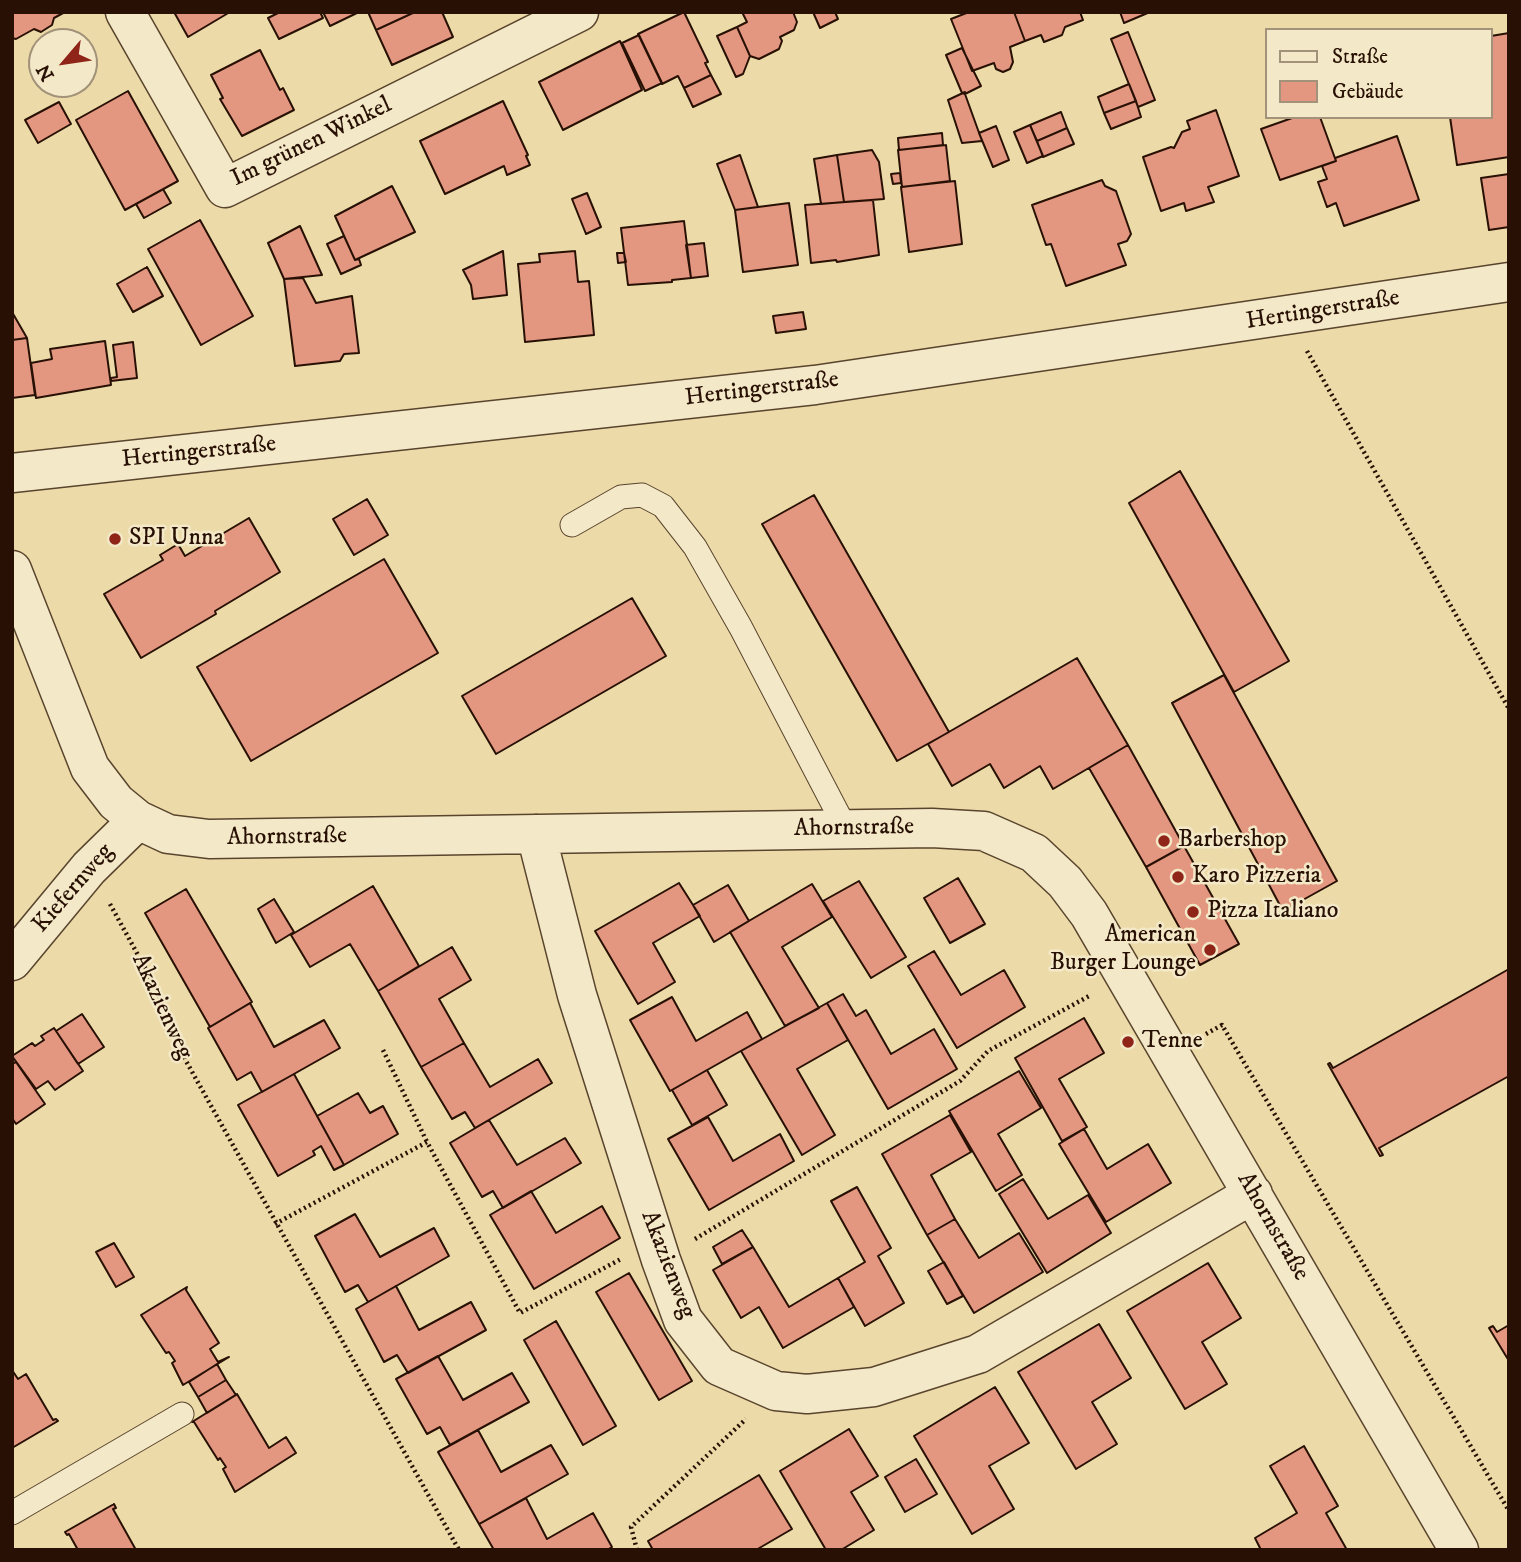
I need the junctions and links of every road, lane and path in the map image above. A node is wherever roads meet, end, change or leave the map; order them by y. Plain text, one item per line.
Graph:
1 (125, 12) edge
2 (579, 12) edge
3 (1509, 282) edge
4 (1288, 316) junction
5 (12, 473) edge
6 (572, 525) dead end
7 (12, 570) edge
8 (1509, 709) edge
9 (138, 820) junction
10 (846, 829) junction
11 (536, 834) junction
12 (89, 868) junction
13 (12, 961) edge
14 (1126, 976) junction
15 (383, 1050) dead end
16 (1172, 1054) junction
17 (427, 1142) junction
18 (1253, 1194) junction
19 (275, 1224) junction
20 (658, 1250) junction
21 (776, 1391) junction
22 (182, 1414) dead end
23 (1509, 1511) edge
24 (12, 1513) edge
25 (459, 1550) edge
26 (637, 1550) edge
27 (1459, 1550) edge

1 - 2 street, Im grünen Winkel
3 - 4 street, Hertingerstraße
4 - 5 street, Hertingerstraße
4 - 8 path
6 - 10 lane
7 - 9 street, Ahornstraße
9 - 11 street, Ahornstraße
9 - 12 street, Kiefernweg
10 - 11 street, Ahornstraße
10 - 14 street, Ahornstraße
11 - 20 street, Akazienweg
12 - 13 street, Kiefernweg
12 - 19 path, Akazienweg
14 - 16 street, Ahornstraße
14 - 20 path
15 - 17 path
16 - 18 street, Ahornstraße
16 - 23 path
17 - 19 path
17 - 20 path
18 - 21 street, Akazienweg
18 - 27 street, Ahornstraße
19 - 25 path, Akazienweg
20 - 21 street, Akazienweg
21 - 26 path
22 - 24 lane

